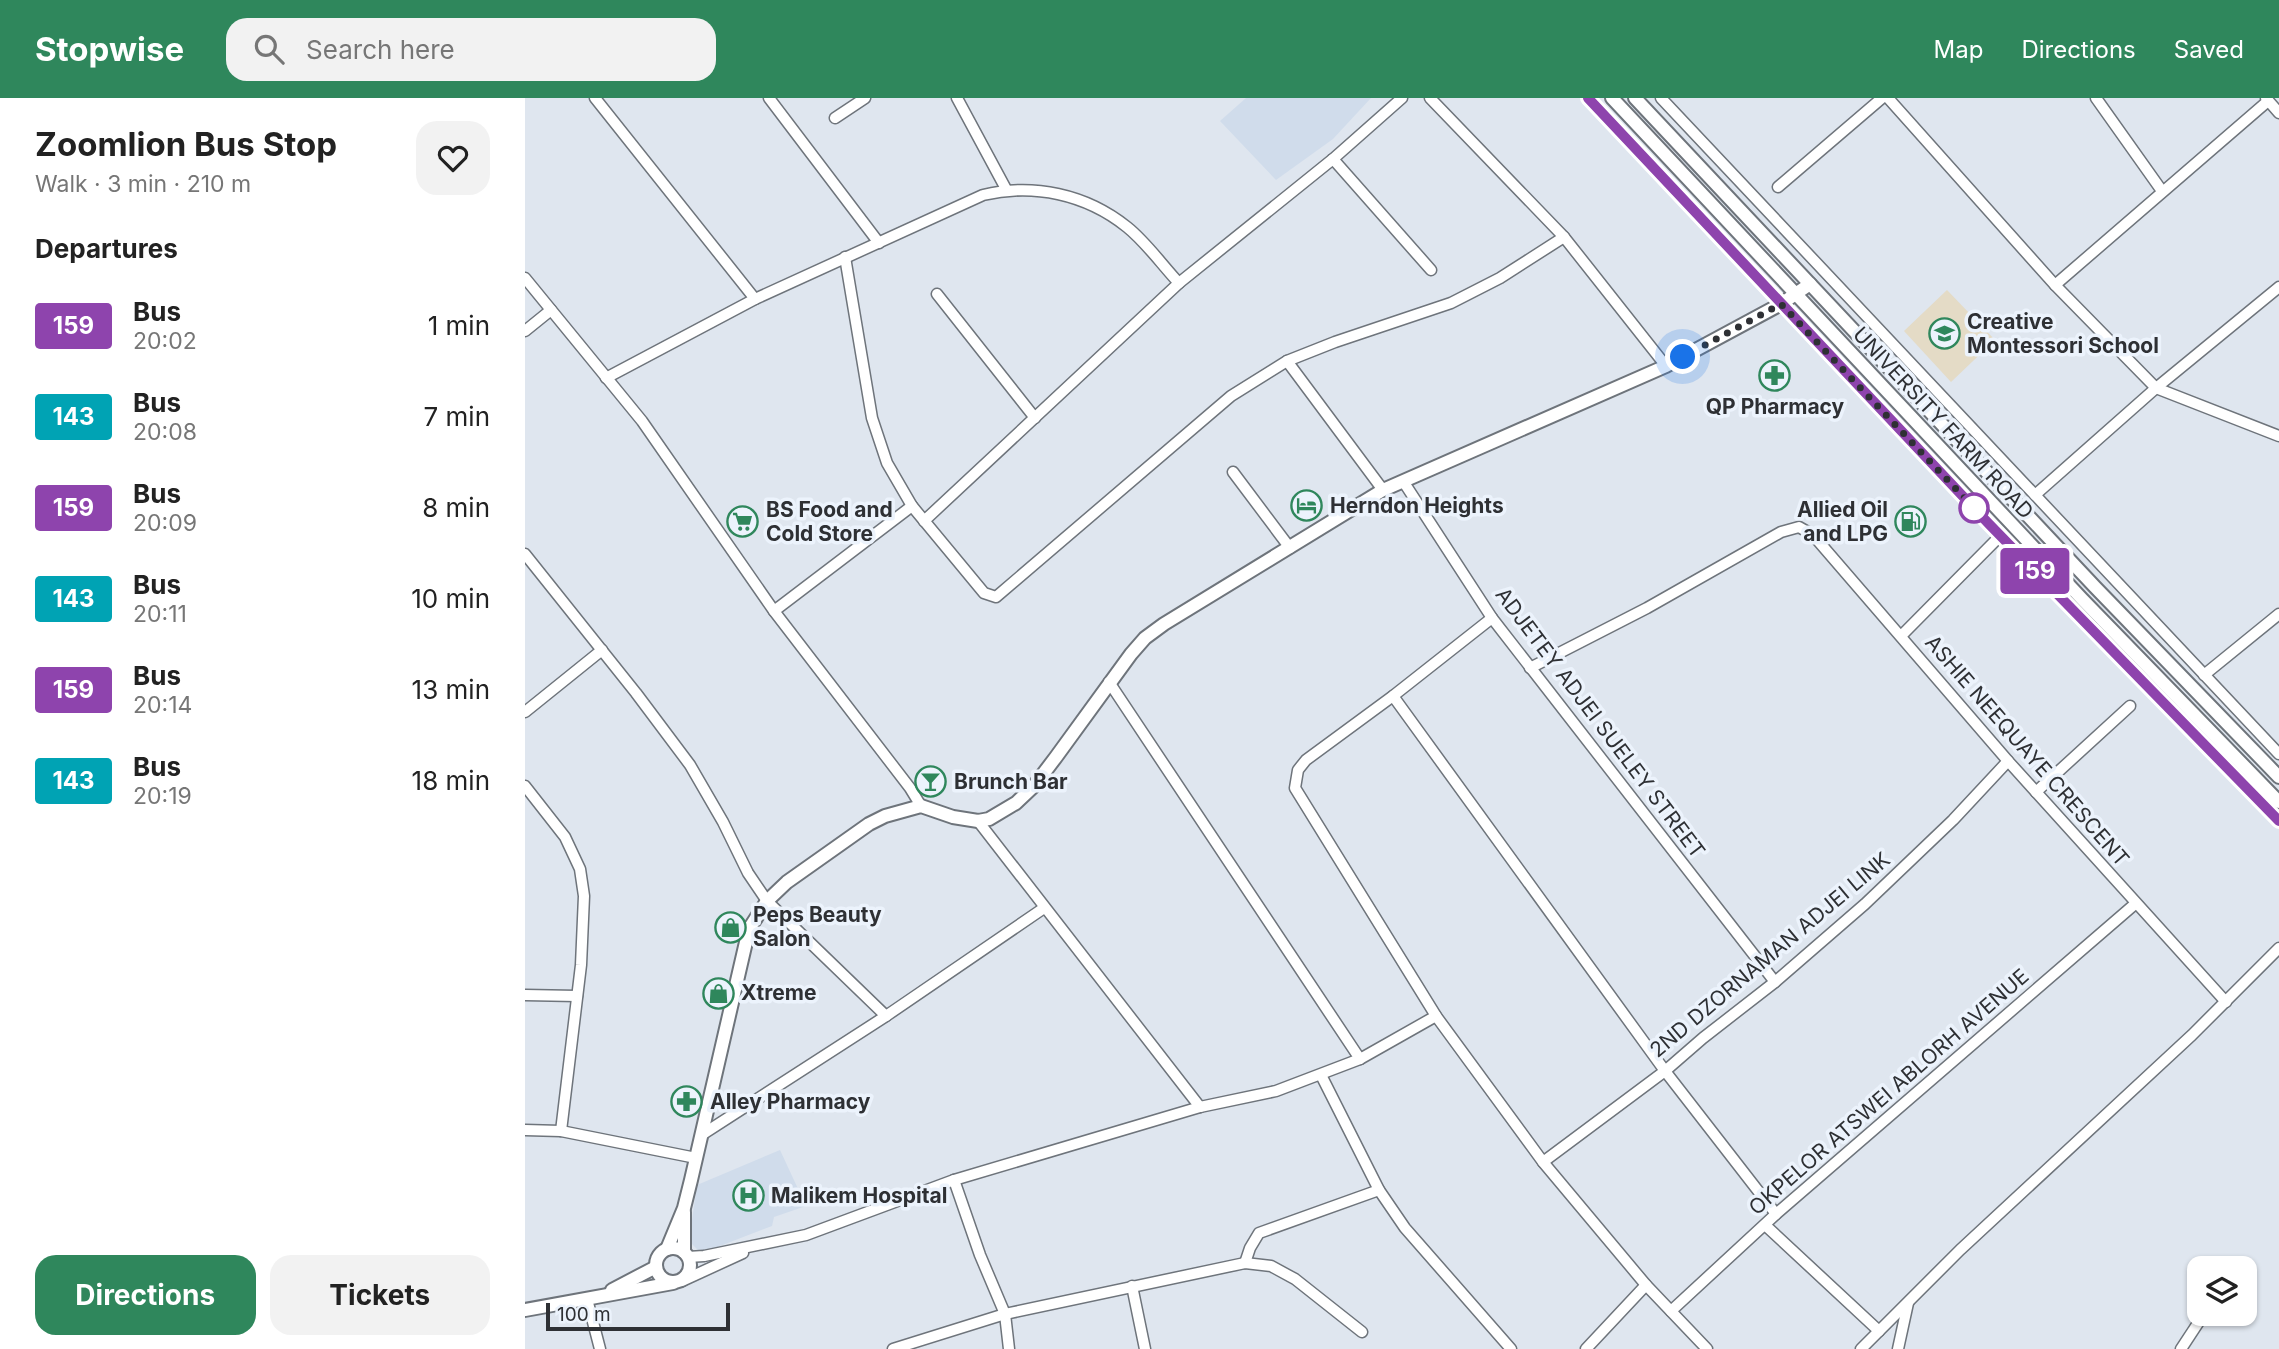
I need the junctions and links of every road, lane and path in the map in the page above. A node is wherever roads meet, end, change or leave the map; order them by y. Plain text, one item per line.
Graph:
1 (595, 98) edge
2 (769, 98) edge
3 (865, 98) edge
4 (957, 98) edge
5 (1402, 98) edge
6 (1430, 98) edge
7 (1588, 98) edge
8 (1612, 98) edge
9 (1635, 98) edge
10 (1882, 98) edge
11 (1888, 98) edge
12 (2096, 98) edge
13 (1667, 100) edge
14 (2267, 100) edge
15 (2279, 113) edge
16 (835, 118) dead end
17 (1333, 159) junction
18 (1778, 187) dead end
19 (1006, 189) junction
20 (2162, 191) junction
21 (1564, 237) junction
22 (879, 243) junction
23 (845, 257) junction
24 (1431, 270) dead end
25 (525, 278) edge
26 (1178, 283) junction
27 (1810, 284) junction
28 (2056, 285) junction
29 (2279, 287) edge
30 (937, 294) dead end
31 (1795, 294) junction
32 (755, 299) junction
33 (1781, 304) junction
34 (551, 310) junction
35 (525, 331) edge
36 (1287, 362) junction
37 (1666, 366) junction
38 (606, 378) junction
39 (2156, 388) junction
40 (1035, 418) junction
41 (2279, 436) edge
42 (1233, 472) dead end
43 (1403, 481) junction
44 (1383, 490) junction
45 (2035, 495) junction
46 (912, 506) junction
47 (924, 521) junction
48 (2001, 536) junction
49 (1290, 548) junction
50 (525, 554) edge
51 (774, 611) junction
52 (2279, 614) edge
53 (1492, 618) junction
54 (1901, 636) junction
55 (602, 650) junction
56 (1530, 668) junction
57 (2204, 675) junction
58 (1109, 682) junction
59 (1394, 696) junction
60 (2130, 706) dead end
61 (525, 712) edge
62 (2279, 754) edge
63 (2008, 761) junction
64 (2279, 777) edge
65 (525, 786) edge
66 (2036, 792) junction
67 (2279, 802) edge
68 (921, 806) junction
69 (978, 821) junction
70 (2279, 821) edge
71 (767, 901) junction
72 (2135, 904) junction
73 (1044, 908) junction
74 (2279, 948) edge
75 (1776, 982) junction
76 (525, 995) edge
77 (577, 996) junction
78 (2226, 1002) junction
79 (886, 1016) junction
80 (1436, 1016) junction
81 (1360, 1059) junction
82 (1665, 1071) junction
83 (1321, 1074) junction
84 (1200, 1107) junction
85 (525, 1129) edge
86 (561, 1131) junction
87 (703, 1134) junction
88 (696, 1158) junction
89 (1543, 1162) junction
90 (954, 1180) junction
91 (1379, 1190) junction
92 (684, 1208) junction
93 (1776, 1214) junction
94 (1765, 1225) junction
95 (759, 1246) junction
96 (667, 1249) junction
97 (686, 1254) junction
98 (1245, 1264) junction
99 (656, 1267) junction
100 (677, 1282) junction
101 (1646, 1285) junction
102 (1132, 1286) junction
103 (593, 1298) junction
104 (1908, 1303) junction
105 (525, 1310) edge
106 (1671, 1311) junction
107 (1005, 1314) junction
108 (2196, 1326) edge
109 (1879, 1331) junction
110 (1362, 1332) dead end
111 (600, 1349) edge
112 (893, 1349) edge
113 (1009, 1349) edge
114 (1145, 1349) edge
115 (1511, 1349) edge
116 (1586, 1349) edge
117 (1707, 1349) edge
118 (1861, 1349) edge
119 (1898, 1349) edge
120 (2181, 1349) edge

1 - 32 street
2 - 22 street
3 - 16 street
4 - 19 street
5 - 17 street
6 - 21 street
7 - 33 street
8 - 31 street, UNIVERSITY FARM ROAD
9 - 27 street, UNIVERSITY FARM ROAD
10 - 18 street
11 - 28 street
12 - 20 street
13 - 45 street
14 - 15 street
14 - 20 street
17 - 24 street
17 - 26 street
19 - 22 street
19 - 26 street
20 - 28 street
21 - 36 street
21 - 37 street
22 - 23 street
23 - 32 street
23 - 46 street
25 - 34 street
26 - 40 street
27 - 31 street
27 - 64 street, UNIVERSITY FARM ROAD
28 - 39 street
29 - 39 street
30 - 40 street
31 - 33 street
31 - 67 street, UNIVERSITY FARM ROAD
32 - 38 street
33 - 37 street
33 - 48 street
34 - 35 street
34 - 38 street
36 - 44 street
36 - 47 street
37 - 43 street
38 - 51 street
39 - 41 street
39 - 45 street
40 - 47 street
42 - 49 street
43 - 44 street
43 - 53 street, ADJETEY ADJEI SUELEY STREET
44 - 49 street
45 - 57 street
46 - 47 street
46 - 51 street
48 - 54 street
48 - 70 street
49 - 58 street
50 - 55 street
51 - 68 street
52 - 57 street
53 - 56 street, ADJETEY ADJEI SUELEY STREET
53 - 59 street
54 - 56 street, ASHIE NEEQUAYE CRESCENT
54 - 63 street, ASHIE NEEQUAYE CRESCENT
55 - 61 street
55 - 71 street
56 - 75 street, ADJETEY ADJEI SUELEY STREET
57 - 62 street
58 - 69 street
58 - 81 street
59 - 80 street
59 - 82 street
60 - 66 street
63 - 66 street, ASHIE NEEQUAYE CRESCENT
63 - 75 street, 2ND DZORNAMAN ADJEI LINK
65 - 77 street
66 - 72 street, ASHIE NEEQUAYE CRESCENT
68 - 69 street
68 - 71 street
69 - 73 street
71 - 79 street
71 - 87 street
72 - 78 street, ASHIE NEEQUAYE CRESCENT
72 - 93 street, OKPELOR ATSWEI ABLORH AVENUE
73 - 79 street
73 - 84 street
74 - 78 street
75 - 82 street, 2ND DZORNAMAN ADJEI LINK
76 - 77 street
77 - 86 street
78 - 104 street
79 - 87 street
80 - 81 street
80 - 89 street
81 - 83 street
82 - 89 street, 2ND DZORNAMAN ADJEI LINK
82 - 93 street
83 - 84 street
83 - 91 street
84 - 90 street
85 - 86 street
86 - 88 street
87 - 88 street
88 - 92 street
89 - 101 street
90 - 95 street
90 - 107 street
91 - 98 street
91 - 115 street
92 - 96 street
92 - 97 street
93 - 94 street, OKPELOR ATSWEI ABLORH AVENUE
94 - 106 street, OKPELOR ATSWEI ABLORH AVENUE
94 - 109 street
95 - 97 street
95 - 100 street
96 - 97 street
96 - 99 street
97 - 100 street
98 - 102 street
98 - 110 street
99 - 100 street
99 - 103 street
100 - 103 street
101 - 106 street
101 - 116 street
102 - 107 street
102 - 114 street
103 - 105 street
103 - 111 street
104 - 109 street
104 - 119 street
106 - 117 street
107 - 112 street
107 - 113 street
108 - 120 street
109 - 118 street

